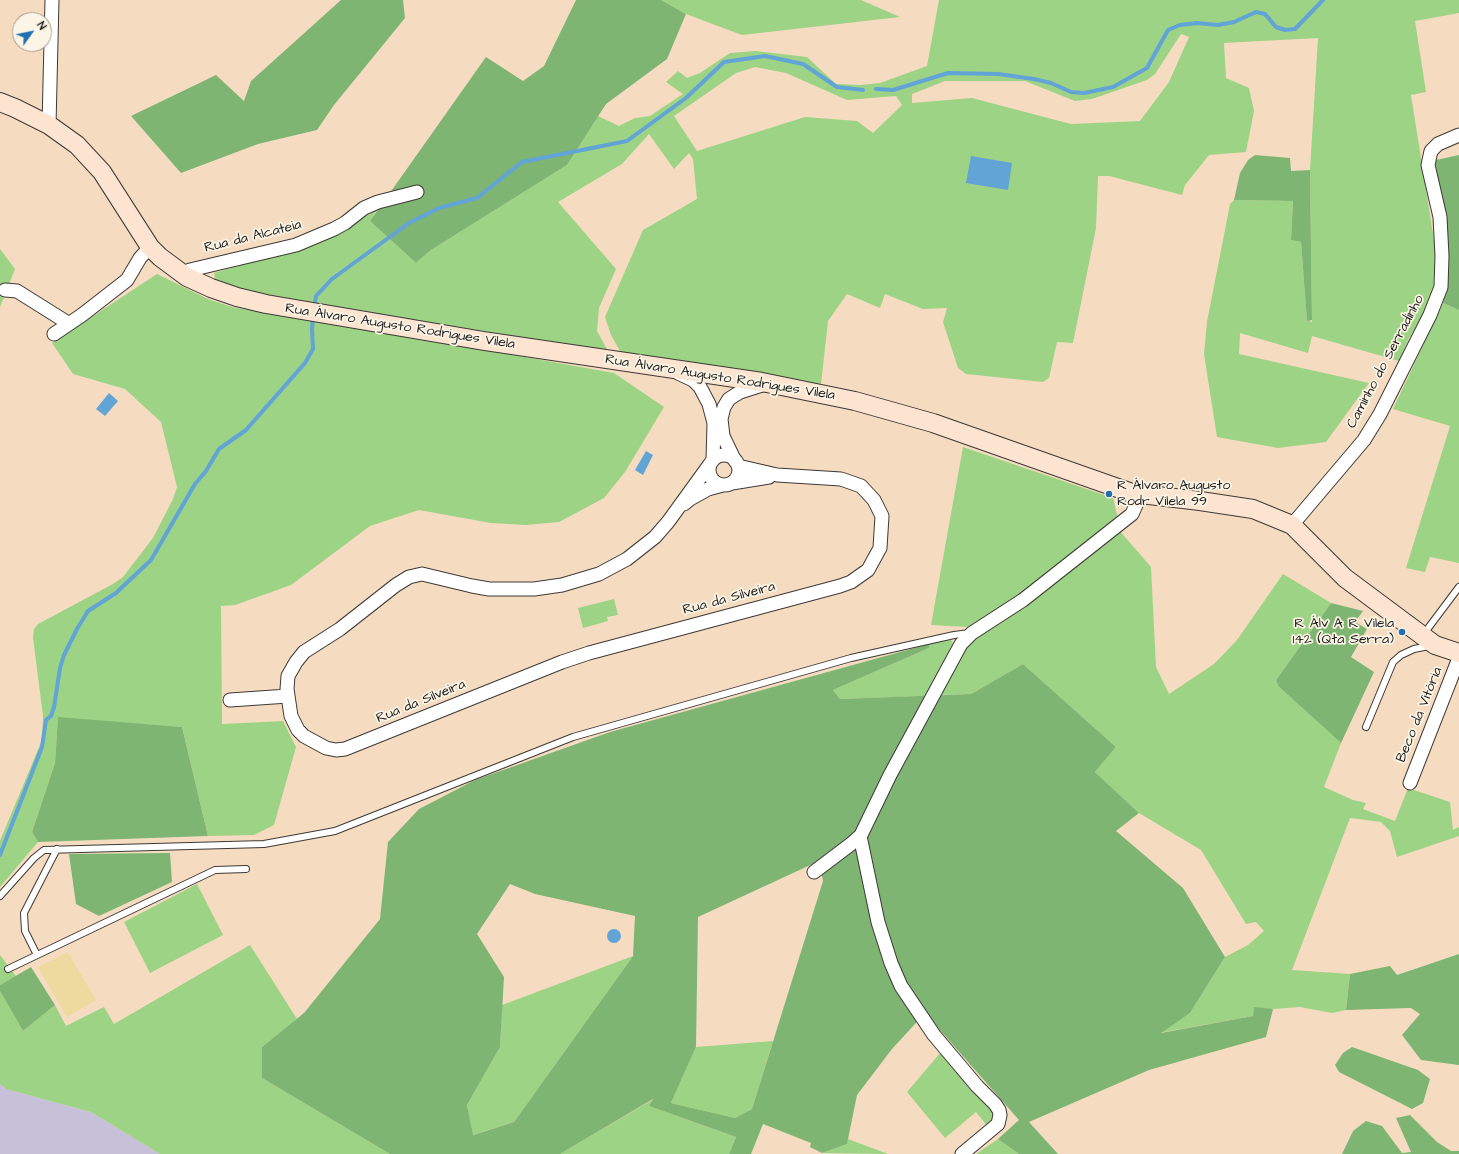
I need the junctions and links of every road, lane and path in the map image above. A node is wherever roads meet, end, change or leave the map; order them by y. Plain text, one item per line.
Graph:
1 (52, 0) edge
2 (0, 102) edge
3 (49, 125) junction
4 (1459, 135) edge
5 (416, 192) dead end
6 (150, 246) junction
7 (183, 274) junction
8 (5, 290) dead end
9 (68, 323) junction
10 (54, 334) dead end
11 (669, 369) junction
12 (718, 376) junction
13 (767, 383) junction
14 (729, 399) junction
15 (709, 404) junction
16 (712, 462) junction
17 (737, 463) junction
18 (777, 475) junction
19 (727, 484) junction
20 (1141, 494) junction
21 (677, 510) junction
22 (1292, 525) junction
23 (1459, 587) edge
24 (972, 633) junction
25 (1428, 641) junction
26 (1459, 653) edge
27 (1459, 658) edge
28 (288, 696) junction
29 (230, 700) dead end
30 (1366, 727) dead end
31 (1410, 783) dead end
32 (860, 836) junction
33 (57, 849) junction
34 (246, 869) dead end
35 (814, 872) dead end
36 (0, 896) edge
37 (37, 955) junction
38 (8, 969) dead end
39 (962, 1154) edge

1 - 3 street
2 - 3 main road, Rua Álvaro Augusto Rodrigues Vilela
3 - 6 main road, Rua Álvaro Augusto Rodrigues Vilela
4 - 22 street, Caminho do Serradinho
5 - 7 street, Rua da Alcateia
6 - 7 main road, Rua Álvaro Augusto Rodrigues Vilela
6 - 9 street
7 - 11 main road, Rua Álvaro Augusto Rodrigues Vilela
8 - 9 street
9 - 10 street
11 - 12 main road, Rua Álvaro Augusto Rodrigues Vilela
11 - 15 street
12 - 13 main road, Rua Álvaro Augusto Rodrigues Vilela
12 - 14 street
12 - 15 street
13 - 14 street
13 - 20 main road, Rua Álvaro Augusto Rodrigues Vilela
14 - 17 street
15 - 16 street
16 - 17 street, Rua da Silveira
16 - 19 street
16 - 21 street, Rua da Silveira
17 - 18 street, Rua da Silveira
17 - 19 street
18 - 19 street, Rua da Silveira
18 - 28 street, Rua da Silveira
19 - 21 street, Rua da Silveira
20 - 22 main road, Rua Álvaro Augusto Rodrigues Vilela
20 - 24 street
21 - 28 street, Rua da Silveira
22 - 25 main road, Rua Álvaro Augusto Rodrigues Vilela
23 - 25 lane
24 - 32 street
24 - 33 lane
25 - 26 main road, Rua Álvaro Augusto Rodrigues Vilela
25 - 30 lane
27 - 31 street, Beco da Vitória
28 - 29 street
32 - 35 street
32 - 39 street
33 - 36 lane
33 - 37 lane
34 - 37 lane
37 - 38 lane

